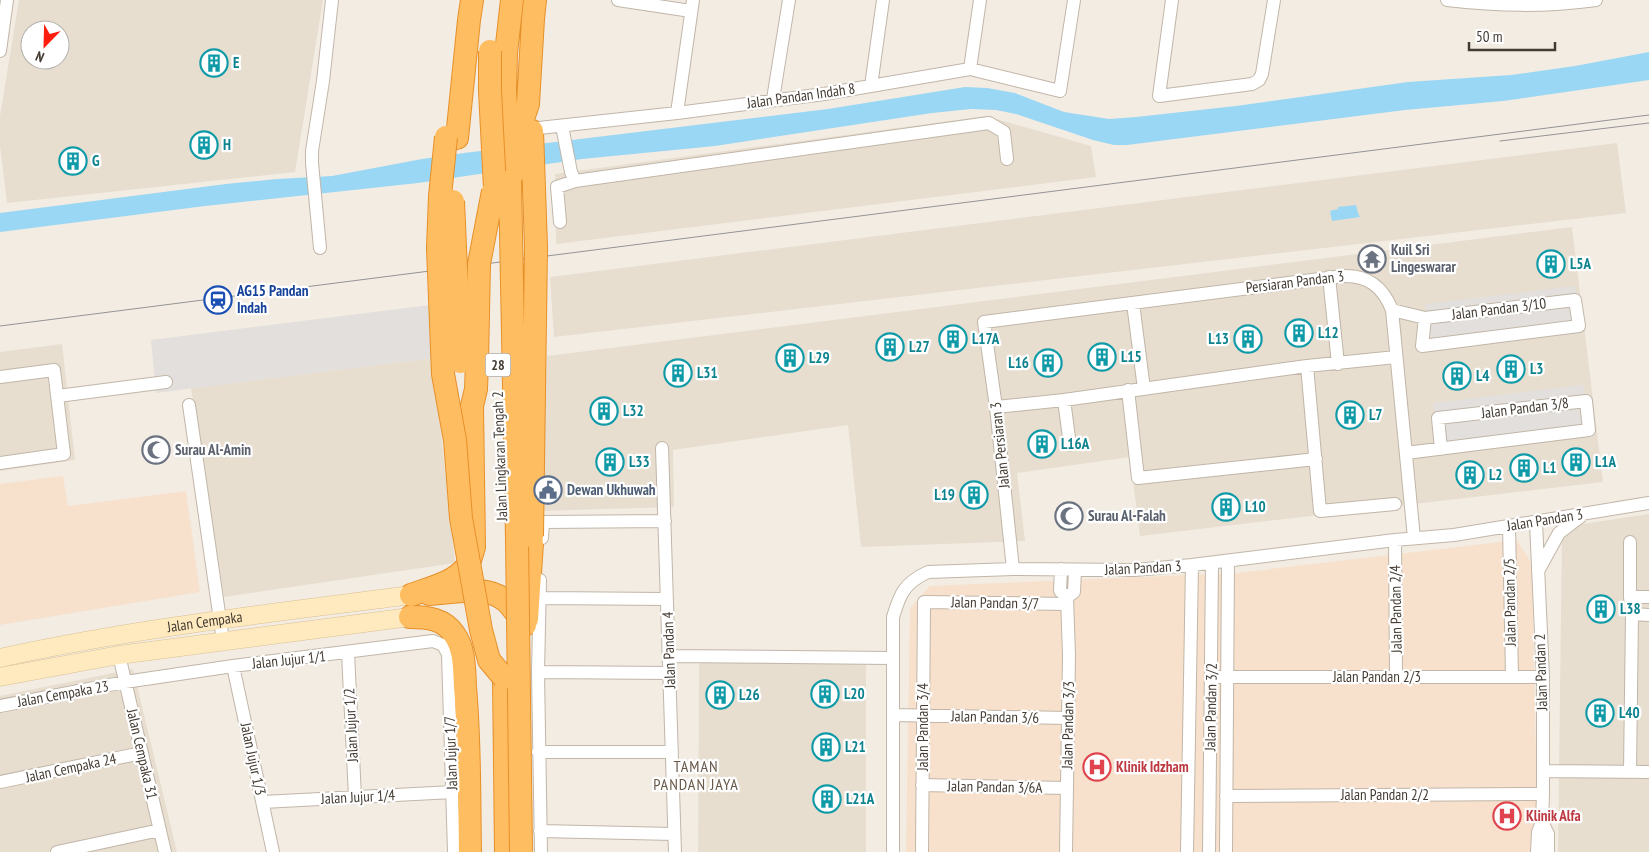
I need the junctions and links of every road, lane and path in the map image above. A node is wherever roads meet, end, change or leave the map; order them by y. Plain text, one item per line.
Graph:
1 (8, 0) edge
2 (332, 0) edge
3 (497, 0) edge
4 (512, 0) edge
5 (618, 0) edge
6 (789, 0) edge
7 (883, 0) edge
8 (980, 0) edge
9 (1074, 0) edge
10 (1172, 0) edge
11 (1274, 0) edge
12 (1447, 0) edge
13 (1596, 0) edge
14 (692, 6) edge
15 (534, 9) edge
16 (471, 10) edge
17 (0, 51) edge
18 (970, 69) junction
19 (871, 86) junction
20 (773, 99) junction
21 (677, 113) junction
22 (531, 122) junction
23 (563, 131) junction
24 (452, 138) junction
25 (1007, 159) dead end
26 (573, 177) junction
27 (502, 182) junction
28 (560, 222) dead end
29 (320, 248) dead end
30 (1329, 277) junction
31 (1133, 303) junction
32 (1392, 310) junction
33 (1425, 318) junction
34 (984, 322) joint
35 (1396, 357) junction
36 (468, 362) junction
37 (1338, 364) junction
38 (1307, 366) junction
39 (0, 377) edge
40 (166, 382) dead end
41 (1144, 389) junction
42 (1128, 390) junction
43 (58, 396) junction
44 (1064, 400) junction
45 (189, 405) dead end
46 (996, 407) junction
47 (1070, 445) dead end
48 (662, 448) dead end
49 (1441, 449) junction
50 (1406, 453) junction
51 (1316, 459) junction
52 (0, 463) edge
53 (1649, 503) edge
54 (1395, 504) dead end
55 (1584, 514) junction
56 (665, 521) junction
57 (1536, 522) junction
58 (1510, 526) junction
59 (1414, 538) junction
60 (1395, 540) junction
61 (1630, 542) dead end
62 (1228, 561) junction
63 (1212, 562) junction
64 (1192, 565) junction
65 (1013, 569) junction
66 (1061, 570) junction
67 (1075, 570) junction
68 (1538, 571) junction
69 (411, 595) junction
70 (1630, 597) junction
71 (1649, 597) edge
72 (540, 598) junction
73 (667, 599) junction
74 (1067, 601) junction
75 (924, 602) joint
76 (1632, 614) junction
77 (1649, 614) edge
78 (410, 617) joint
79 (220, 620) junction
80 (526, 626) junction
81 (223, 641) junction
82 (348, 653) junction
83 (448, 654) joint
84 (119, 655) junction
85 (669, 656) junction
86 (0, 658) edge
87 (892, 658) junction
88 (233, 666) junction
89 (538, 672) junction
90 (669, 674) junction
91 (0, 677) edge
92 (1211, 677) junction
93 (1227, 677) junction
94 (1396, 677) junction
95 (1512, 677) junction
96 (1543, 677) junction
97 (504, 678) junction
98 (125, 682) junction
99 (0, 706) edge
100 (893, 715) junction
101 (923, 715) junction
102 (1068, 718) junction
103 (538, 752) junction
104 (672, 752) junction
105 (142, 753) junction
106 (1543, 771) junction
107 (1630, 772) junction
108 (1649, 772) edge
109 (0, 782) edge
110 (922, 785) junction
111 (1067, 788) junction
112 (453, 792) junction
113 (1543, 794) junction
114 (1226, 796) junction
115 (355, 797) junction
116 (262, 802) junction
117 (1542, 822) junction
118 (160, 830) junction
119 (540, 831) junction
120 (674, 834) junction
121 (63, 851) edge
122 (165, 852) edge
123 (274, 852) edge
124 (454, 852) edge
125 (470, 852) edge
126 (506, 852) edge
127 (521, 852) edge
128 (531, 852) edge
129 (541, 852) edge
130 (675, 852) edge
131 (893, 852) edge
132 (922, 852) edge
133 (1066, 852) edge
134 (1187, 852) edge
135 (1209, 852) edge
136 (1226, 852) edge
137 (1537, 852) edge
138 (1548, 852) edge

1 - 17 street
2 - 29 street
3 - 27 highway, Jalan Lingkaran Tengah 2 / 28, bridge
4 - 27 highway, Jalan Lingkaran Tengah 2 / 28
5 - 14 street
6 - 20 street
7 - 19 street
8 - 18 street
9 - 18 street, Jalan Pandan Indah 8
10 - 11 street
12 - 13 street
14 - 21 street
15 - 22 highway
16 - 24 highway
18 - 19 street, Jalan Pandan Indah 8
19 - 20 street, Jalan Pandan Indah 8
20 - 21 street, Jalan Pandan Indah 8
21 - 23 street, Jalan Pandan Indah 8
22 - 23 street, Jalan Pandan Indah 8
22 - 27 highway
22 - 80 highway, bridge
23 - 26 street
24 - 36 highway, bridge
24 - 97 highway, bridge
25 - 26 street
26 - 28 street
27 - 36 highway, bridge
27 - 97 highway, Jalan Lingkaran Tengah 2 / 28, bridge
27 - 127 highway, Jalan Lingkaran Tengah 2 / 28, bridge
30 - 31 street, Persiaran Pandan 3
30 - 32 street, Persiaran Pandan 3
30 - 37 street
31 - 34 street, Persiaran Pandan 3
31 - 41 street
32 - 33 street
32 - 35 street, Persiaran Pandan 3
33 - 33 street, Jalan Pandan 3/10
34 - 46 street, Jalan Persiaran 3
35 - 37 street
35 - 50 street, Persiaran Pandan 3
36 - 69 highway
37 - 38 street
38 - 41 street
38 - 51 street
39 - 43 street
40 - 43 street
41 - 42 street
42 - 44 street
42 - 51 street
43 - 52 street
44 - 46 street
44 - 47 street
45 - 79 street
46 - 65 street, Jalan Persiaran 3
48 - 56 street, Jalan Pandan 4
49 - 49 street, Jalan Pandan 3/8
49 - 50 street, Jalan Pandan 3/8
50 - 59 street, Persiaran Pandan 3
51 - 54 street
53 - 55 street, Jalan Pandan 3
55 - 57 street, Jalan Pandan 3
55 - 68 street
56 - 72 street
56 - 73 street, Jalan Pandan 4
57 - 58 street, Jalan Pandan 3
57 - 68 street, Jalan Pandan 2
58 - 59 street, Jalan Pandan 3
58 - 68 street
58 - 95 street, Jalan Pandan 2/5
59 - 60 street, Jalan Pandan 3
60 - 62 street, Jalan Pandan 3
60 - 94 street, Jalan Pandan 2/4
61 - 70 street
62 - 63 street, Jalan Pandan 3
62 - 93 street
63 - 64 street, Jalan Pandan 3
63 - 92 street, Jalan Pandan 3/2
64 - 67 street, Jalan Pandan 3
64 - 134 street, Jalan Pandan 3/2
65 - 66 street, Jalan Pandan 3
65 - 87 street, Jalan Pandan 3
66 - 67 street, Jalan Pandan 3
66 - 74 street, Jalan Pandan 3/3
67 - 74 street, Jalan Pandan 3/3
68 - 96 street, Jalan Pandan 2
69 - 79 main road, Jalan Cempaka
69 - 80 highway
70 - 71 street
70 - 76 street
72 - 73 street
72 - 89 street
73 - 85 street, Jalan Pandan 4
74 - 75 street, Jalan Pandan 3/7
74 - 102 street, Jalan Pandan 3/3
75 - 101 street, Jalan Pandan 3/4
76 - 77 street
76 - 107 street
78 - 81 main road, Jalan Cempaka
78 - 125 highway
79 - 81 street
79 - 86 main road, Jalan Cempaka
80 - 128 highway
81 - 84 main road, Jalan Cempaka
82 - 83 street, Jalan Jujur 1/1
82 - 88 street, Jalan Jujur 1/1
82 - 115 street, Jalan Jujur 1/2
83 - 112 street, Jalan Jujur 1/7
84 - 91 main road, Jalan Cempaka
84 - 98 street, Jalan Cempaka 31
85 - 87 street
85 - 90 street, Jalan Pandan 4
87 - 100 street, Jalan Pandan 3
88 - 98 street, Jalan Jujur 1/1
88 - 116 street, Jalan Jujur 1/3
89 - 90 street
89 - 103 street
90 - 104 street, Jalan Pandan 4
92 - 93 street, Jalan Pandan 2/3
92 - 135 street, Jalan Pandan 3/2
93 - 94 street, Jalan Pandan 2/3
93 - 114 street
94 - 95 street, Jalan Pandan 2/3
95 - 96 street, Jalan Pandan 2/3
96 - 106 street, Jalan Pandan 2
97 - 126 highway, Jalan Lingkaran Tengah 2 / 28
98 - 99 street, Jalan Cempaka 23
98 - 105 street, Jalan Cempaka 31
100 - 101 street, Jalan Pandan 3/6
100 - 131 street, Jalan Pandan 3
101 - 102 street, Jalan Pandan 3/6
101 - 110 street, Jalan Pandan 3/4
102 - 111 street, Jalan Pandan 3/3
103 - 104 street
103 - 119 street
104 - 120 street, Jalan Pandan 4
105 - 109 street, Jalan Cempaka 24
105 - 118 street, Jalan Cempaka 31
106 - 107 street
106 - 113 street, Jalan Pandan 2
107 - 108 street
110 - 111 street, Jalan Pandan 3/6A
110 - 132 street, Jalan Pandan 3/4
111 - 133 street, Jalan Pandan 3/3
112 - 115 street, Jalan Jujur 1/4
112 - 124 street, Jalan Jujur 1/7
113 - 114 street, Jalan Pandan 2/2
113 - 117 street, Jalan Pandan 2
114 - 136 street
115 - 116 street, Jalan Jujur 1/4
116 - 123 street, Jalan Jujur 1/3
117 - 137 street, Jalan Pandan 2
117 - 138 street, Jalan Pandan 2
118 - 121 street
118 - 122 street, Jalan Cempaka 31
119 - 120 street
119 - 129 street
120 - 130 street, Jalan Pandan 4

